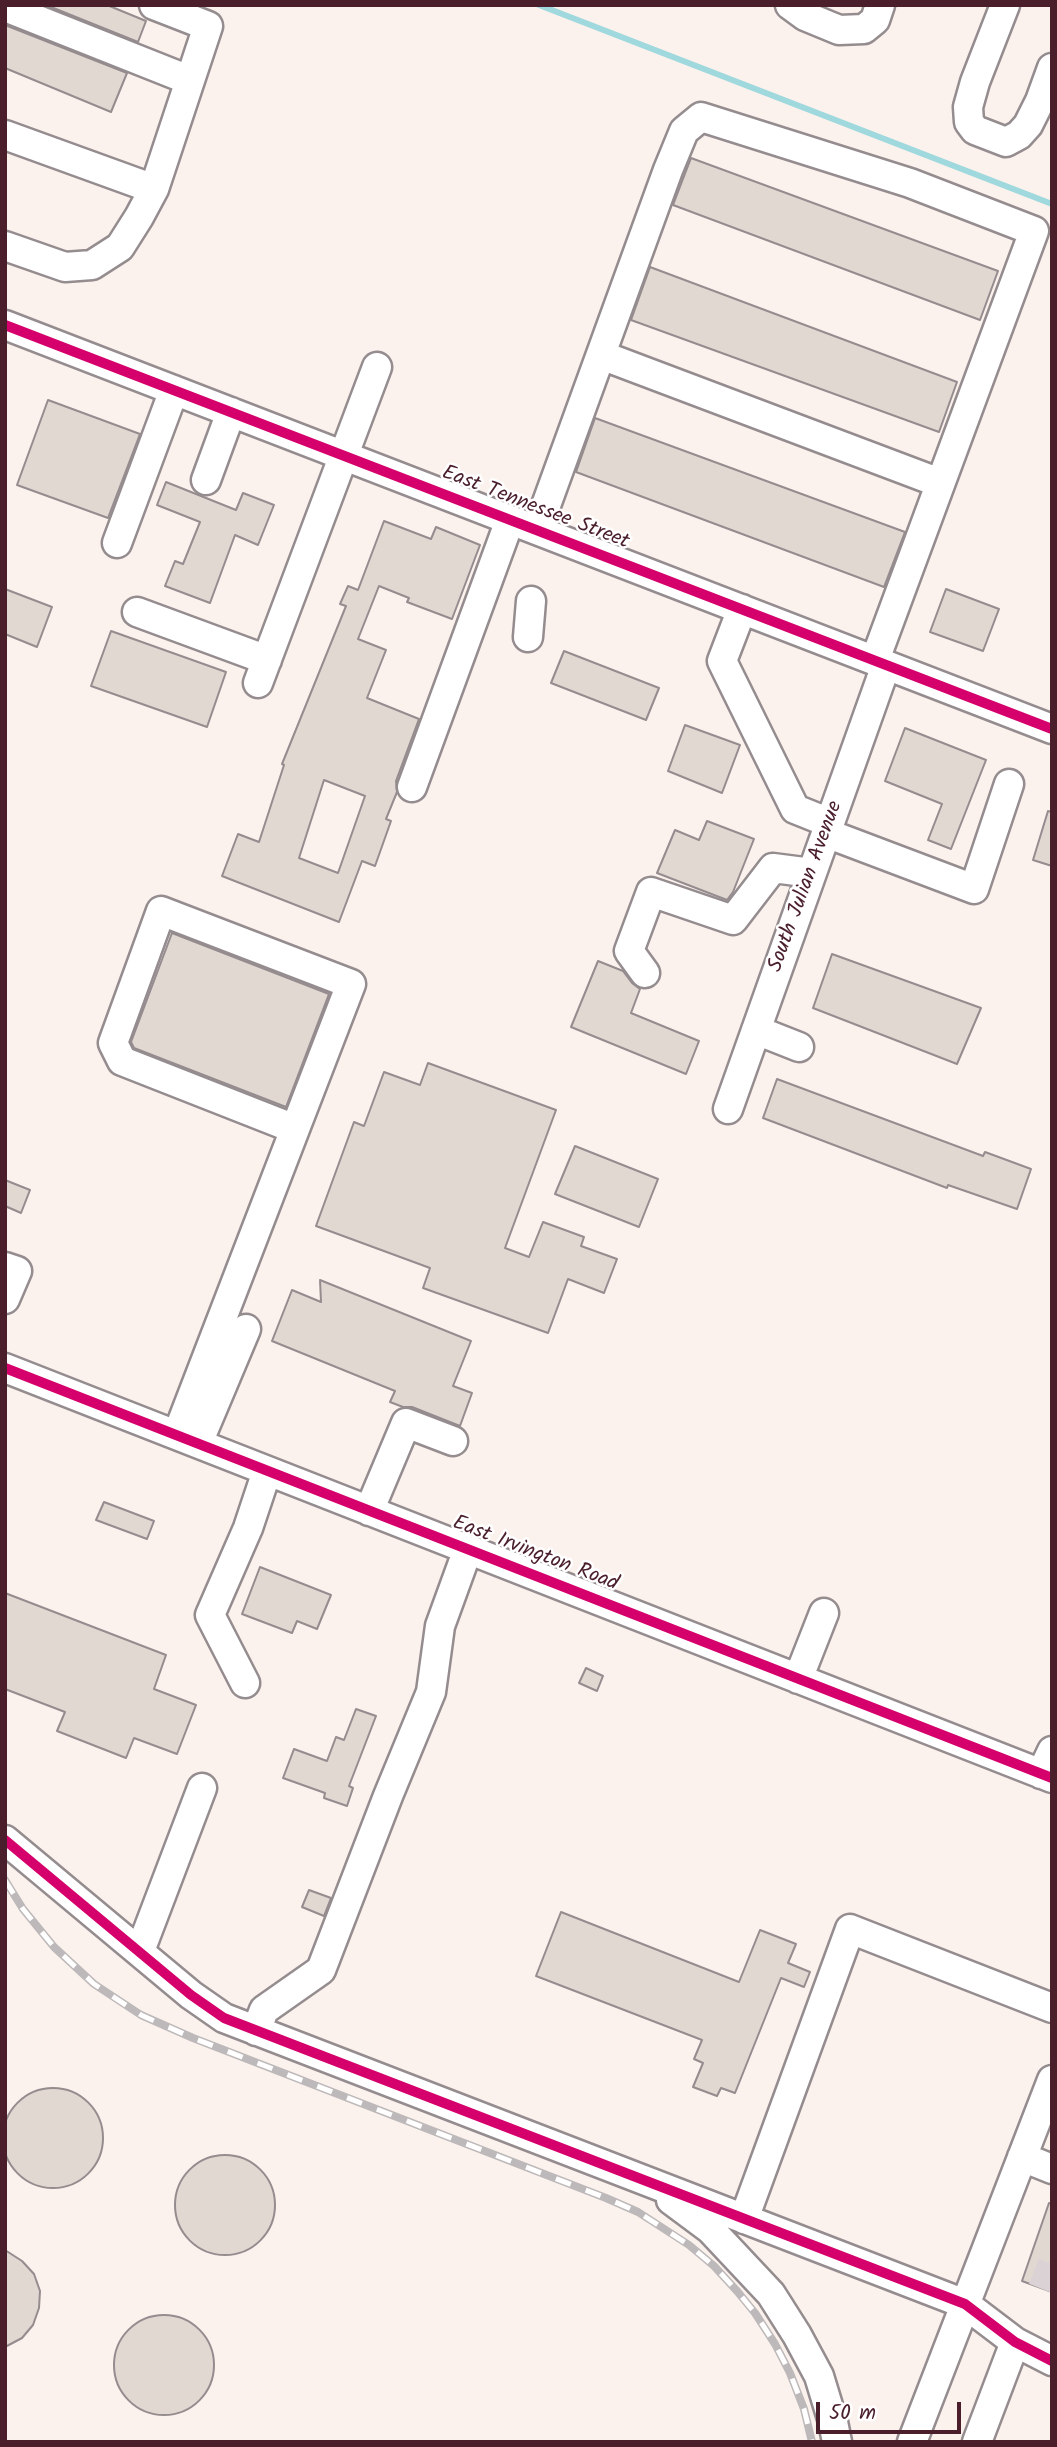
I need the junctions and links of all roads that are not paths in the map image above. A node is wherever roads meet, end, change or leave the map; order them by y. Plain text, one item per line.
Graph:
1 (154, 5) edge
2 (790, 5) edge
3 (880, 5) edge
4 (1005, 5) edge
5 (5, 7) edge
6 (211, 16) edge
7 (1052, 68) edge
8 (189, 80) junction
9 (5, 135) edge
10 (154, 189) junction
11 (5, 246) edge
12 (5, 325) edge
13 (601, 355) junction
14 (377, 367) dead end
15 (174, 390) junction
16 (231, 412) junction
17 (345, 456) junction
18 (206, 480) dead end
19 (940, 483) junction
20 (510, 520) junction
21 (537, 530) junction
22 (117, 543) dead end
23 (531, 601) dead end
24 (741, 609) junction
25 (137, 612) dead end
26 (528, 637) dead end
27 (880, 662) junction
28 (1052, 729) edge
29 (1009, 784) dead end
30 (412, 786) dead end
31 (828, 828) junction
32 (812, 873) junction
33 (645, 973) dead end
34 (756, 1030) junction
35 (799, 1048) dead end
36 (728, 1110) dead end
37 (295, 1129) junction
38 (11, 1269) edge
39 (5, 1299) edge
40 (246, 1329) dead end
41 (5, 1368) edge
42 (187, 1439) junction
43 (453, 1441) dead end
44 (267, 1471) junction
45 (369, 1511) junction
46 (468, 1549) junction
47 (824, 1614) dead end
48 (797, 1679) junction
49 (245, 1684) dead end
50 (1048, 1768) edge
51 (202, 1788) dead end
52 (5, 1840) edge
53 (140, 1951) junction
54 (1052, 2008) edge
55 (256, 2031) junction
56 (1052, 2080) edge
57 (1022, 2157) junction
58 (1052, 2169) edge
59 (644, 2179) junction
60 (744, 2219) junction
61 (965, 2304) junction
62 (1015, 2342) junction
63 (1052, 2361) edge
64 (837, 2442) edge
65 (912, 2442) edge
66 (977, 2442) edge

1 - 6 street
2 - 3 street
4 - 7 street
5 - 8 street
6 - 8 street
8 - 10 street
9 - 10 street
10 - 11 street
12 - 15 street, East Tennessee Street
13 - 19 street
13 - 19 street, South Julian Avenue
13 - 21 street
14 - 17 street
15 - 16 street, East Tennessee Street
15 - 22 street
16 - 17 street, East Tennessee Street
16 - 18 street
17 - 20 street, East Tennessee Street
17 - 25 street
19 - 27 street, South Julian Avenue
20 - 21 street, East Tennessee Street
20 - 30 street
21 - 24 street, East Tennessee Street
23 - 26 street
24 - 27 street, East Tennessee Street
24 - 31 street
27 - 28 street, East Tennessee Street
27 - 31 street, South Julian Avenue
29 - 31 street
31 - 32 street, South Julian Avenue
32 - 33 street
32 - 34 street, South Julian Avenue
34 - 35 street
34 - 36 street, South Julian Avenue
37 - 37 street
37 - 42 street
38 - 39 street
40 - 42 street
41 - 42 street, East Irvington Road
42 - 44 street, East Irvington Road
43 - 45 street
44 - 45 street, East Irvington Road
44 - 49 street
45 - 46 street, East Irvington Road
46 - 48 street, East Irvington Road
46 - 55 street
47 - 48 street
48 - 50 street, East Irvington Road
51 - 53 street
52 - 53 street
53 - 55 street
54 - 60 street
55 - 59 street
56 - 57 street
57 - 58 street
57 - 61 street
59 - 60 street
59 - 64 street
60 - 61 street
61 - 62 street
61 - 65 street
62 - 63 street
62 - 66 street

